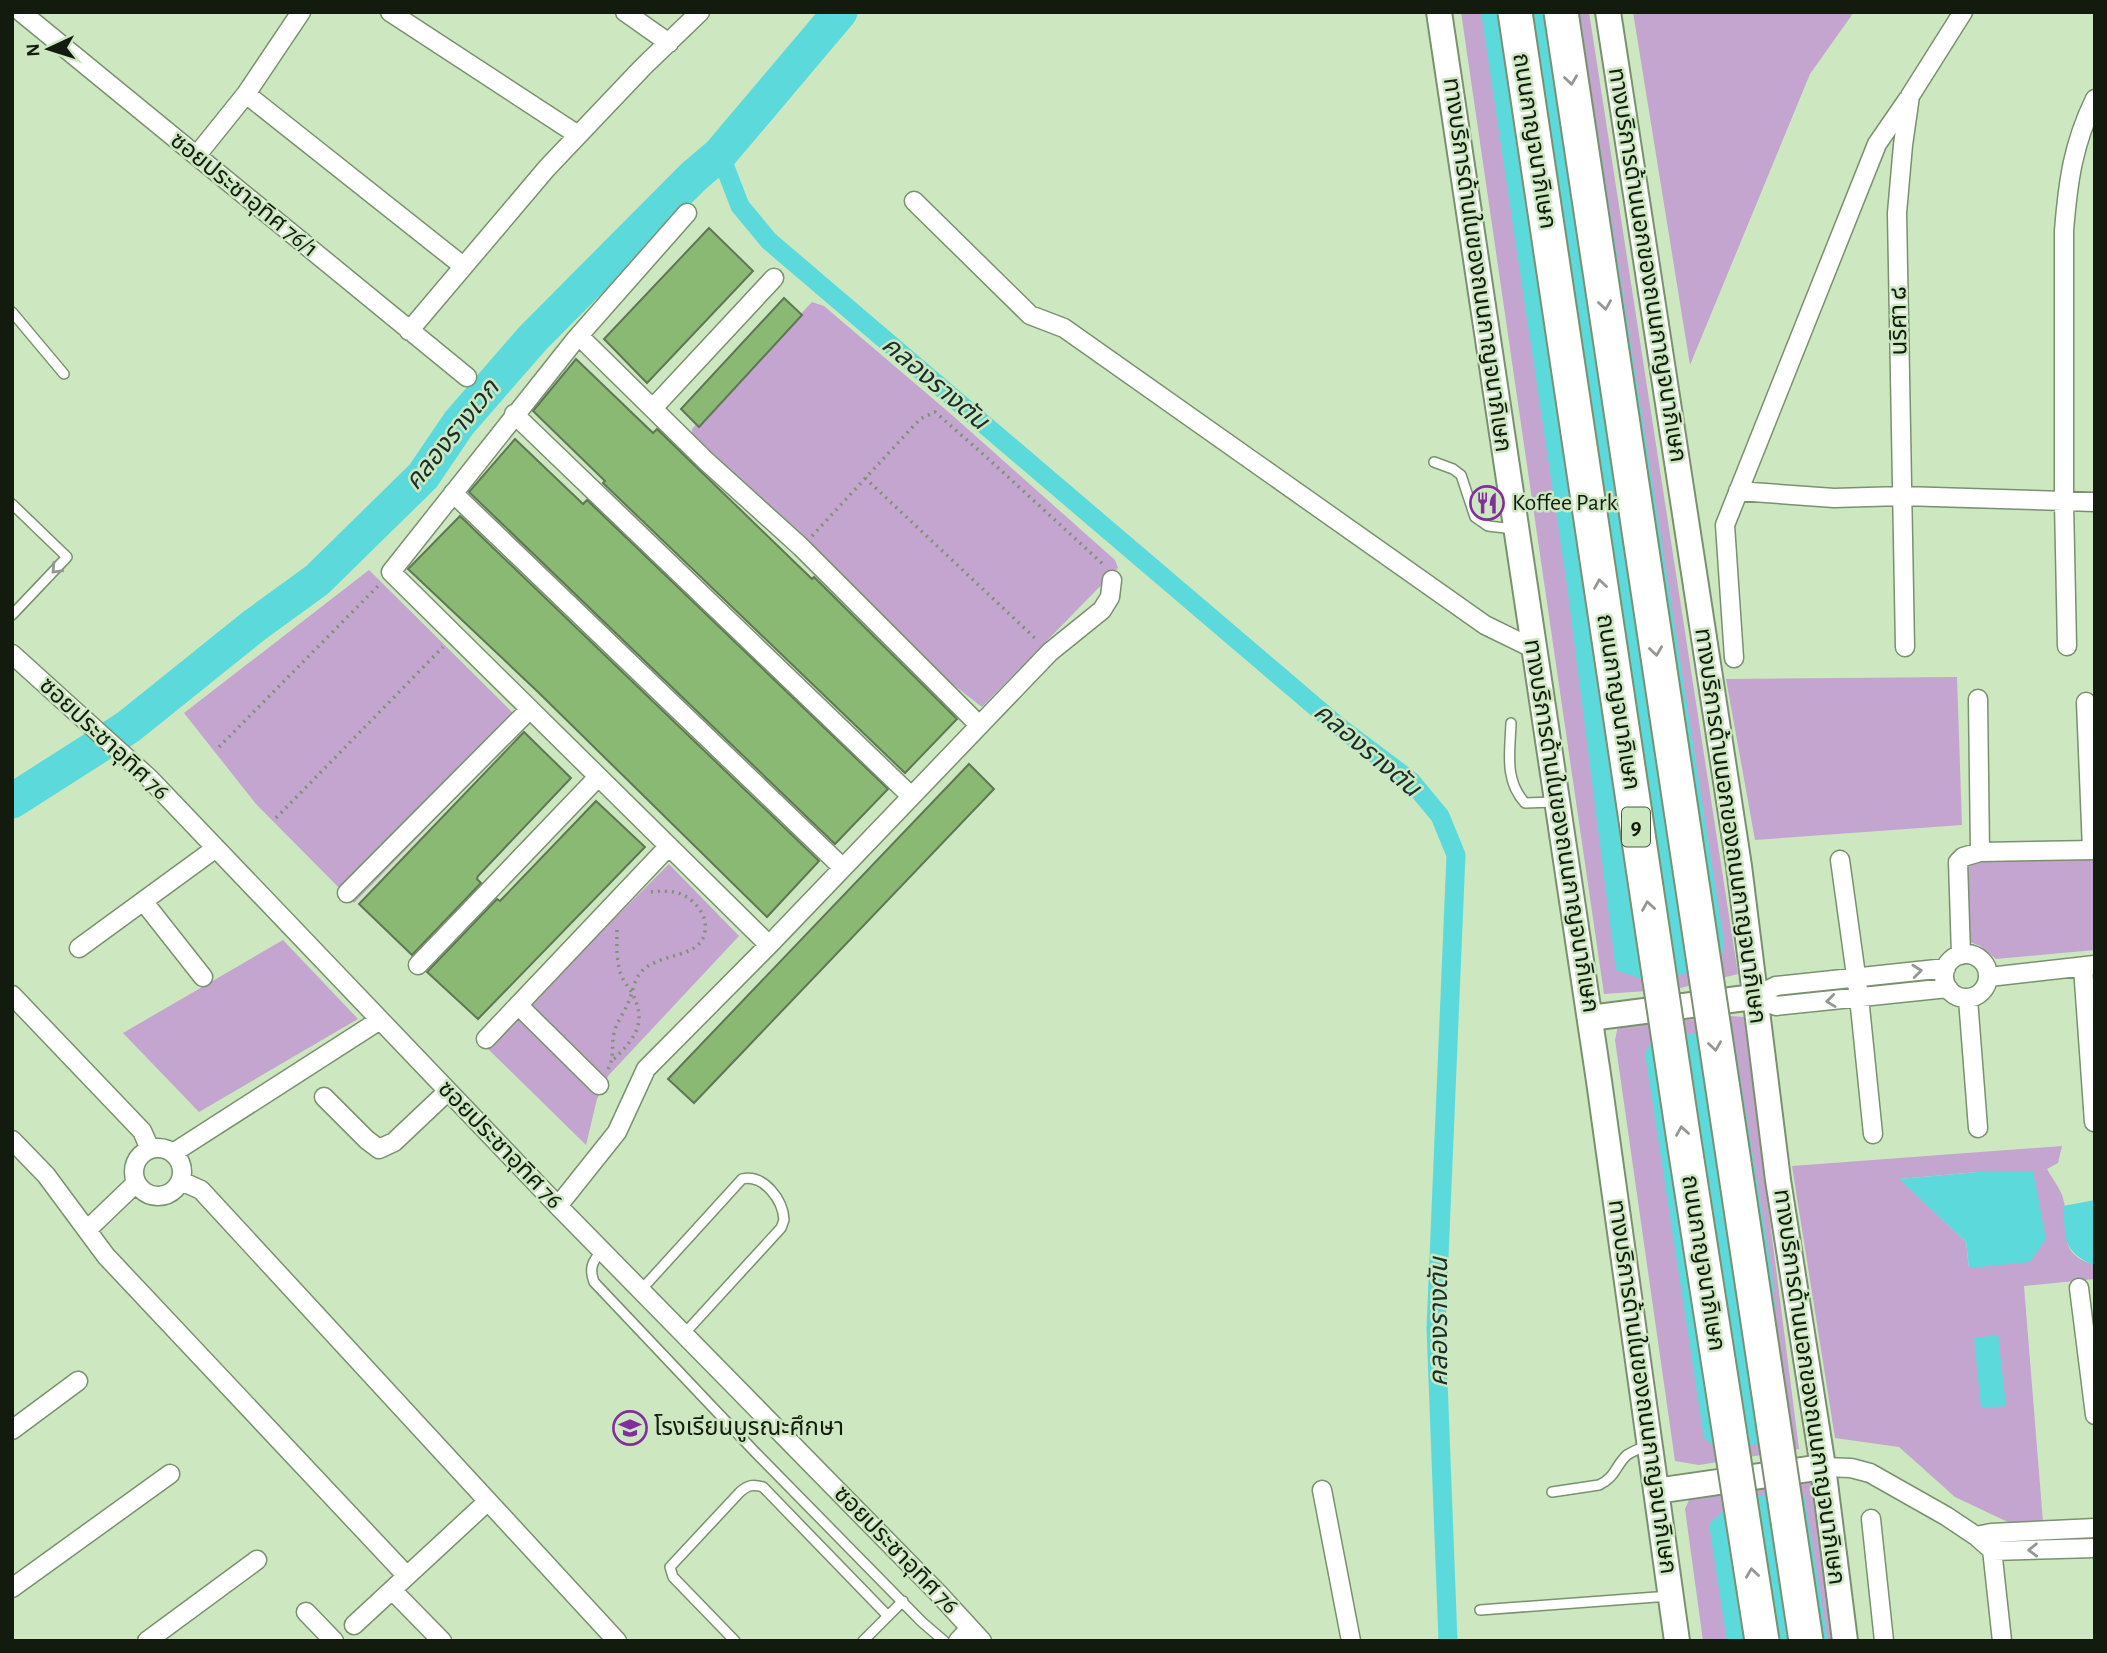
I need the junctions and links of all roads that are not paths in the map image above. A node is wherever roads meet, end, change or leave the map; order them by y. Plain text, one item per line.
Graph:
1 (21, 12) edge
2 (301, 12) edge
3 (390, 12) edge
4 (625, 12) edge
5 (700, 12) edge
6 (1439, 12) edge
7 (1515, 12) edge
8 (1561, 12) edge
9 (1608, 12) edge
10 (1964, 12) edge
11 (669, 43) junction
12 (246, 94) junction
13 (1910, 96) junction
14 (2095, 99) edge
15 (578, 135) junction
16 (197, 155) junction
17 (914, 201) dead end
18 (687, 213) dead end
19 (463, 265) junction
20 (774, 278) dead end
21 (12, 312) edge
22 (410, 331) junction
23 (579, 336) junction
24 (64, 373) dead end
25 (467, 377) dead end
26 (653, 408) junction
27 (514, 414) junction
28 (1434, 462) dead end
29 (1738, 491) junction
30 (453, 494) junction
31 (1902, 496) junction
32 (2064, 502) junction
33 (2095, 502) edge
34 (12, 504) edge
35 (1516, 529) junction
36 (1112, 580) road end
37 (12, 615) edge
38 (2067, 646) dead end
39 (1905, 647) dead end
40 (1534, 649) junction
41 (12, 654) edge
42 (1734, 659) dead end
43 (1978, 699) dead end
44 (2086, 702) dead end
45 (530, 709) junction
46 (1511, 723) dead end
47 (979, 725) junction
48 (598, 777) junction
49 (911, 796) junction
50 (1557, 802) junction
51 (669, 846) junction
52 (216, 849) junction
53 (2093, 850) edge
54 (1980, 852) junction
55 (1840, 860) dead end
56 (842, 868) junction
57 (347, 893) dead end
58 (143, 901) junction
59 (769, 945) junction
60 (79, 948) dead end
61 (1961, 955) junction
62 (418, 965) dead end
63 (2089, 966) edge
64 (1945, 968) junction
65 (202, 977) dead end
66 (1989, 977) junction
67 (1856, 978) junction
68 (1948, 988) junction
69 (12, 995) edge
70 (1859, 997) junction
71 (1754, 998) junction
72 (1968, 999) junction
73 (518, 1005) junction
74 (1590, 1018) junction
75 (380, 1020) junction
76 (486, 1039) dead end
77 (599, 1085) road end
78 (448, 1091) junction
79 (324, 1097) dead end
80 (2094, 1122) edge
81 (1978, 1128) dead end
82 (1873, 1134) dead end
83 (12, 1140) edge
84 (150, 1149) junction
85 (173, 1153) junction
86 (181, 1181) junction
87 (136, 1183) junction
88 (558, 1206) junction
89 (87, 1230) junction
90 (602, 1251) junction
91 (2079, 1288) dead end
92 (641, 1290) junction
93 (684, 1334) junction
94 (78, 1381) dead end
95 (2095, 1415) edge
96 (12, 1430) edge
97 (1650, 1445) junction
98 (1823, 1467) junction
99 (170, 1474) dead end
100 (1322, 1490) dead end
101 (1656, 1491) junction
102 (1552, 1492) dead end
103 (488, 1501) junction
104 (1871, 1519) dead end
105 (2095, 1528) edge
106 (1987, 1540) junction
107 (2095, 1548) edge
108 (257, 1560) dead end
109 (407, 1576) junction
110 (12, 1588) edge
111 (392, 1590) junction
112 (1671, 1596) junction
113 (903, 1601) junction
114 (1480, 1610) dead end
115 (306, 1612) dead end
116 (888, 1616) junction
117 (354, 1625) dead end
118 (970, 1637) edge
119 (147, 1641) edge
120 (334, 1641) edge
121 (442, 1641) edge
122 (617, 1641) edge
123 (735, 1641) edge
124 (863, 1641) edge
125 (944, 1641) edge
126 (1351, 1641) edge
127 (1677, 1641) edge
128 (1762, 1641) edge
129 (1806, 1641) edge
130 (1845, 1641) edge
131 (1884, 1641) edge
132 (2003, 1641) edge

1 - 16 street, ซอยประชาอุทิศ 76/1
2 - 12 street
3 - 15 street
4 - 11 street
5 - 11 street
6 - 35 main road, ทางบริการด้านในของถนนกาญจนาภิเษก
128 -> 7 highway, ถนนกาญจนาภิเษก / 9, bridge
8 -> 129 highway, ถนนกาญจนาภิเษก / 9, bridge
9 - 71 main road, ทางบริการด้านนอกของถนนกาญจนาภิเษก
10 - 13 street, นริศา ๘
11 - 15 street
12 - 16 street
12 - 19 street
13 - 29 street
13 - 31 street, นริศา ๘
14 - 32 street
15 - 19 street
16 - 22 street, ซอยประชาอุทิศ 76/1
17 - 40 street
18 - 23 street
19 - 22 street
20 - 26 street
21 - 24 lane
22 - 25 street, ซอยประชาอุทิศ 76/1
23 - 26 street
23 - 27 street
26 - 47 street
27 - 30 street
27 - 49 street
28 - 35 lane
29 - 31 street
29 - 42 street
30 - 45 street
30 - 56 street
31 - 32 street
31 - 39 street, นริศา ๘
32 - 33 street
32 - 38 street
34 -> 37 lane
35 - 40 main road, ทางบริการด้านในของถนนกาญจนาภิเษก
36 - 47 street
40 - 50 main road, ทางบริการด้านในของถนนกาญจนาภิเษก
41 - 52 street, ซอยประชาอุทิศ 76
43 - 54 street
44 - 53 street
45 - 48 street
45 - 57 street
46 - 50 lane
47 - 49 street
48 - 51 street
48 - 62 street
49 - 56 street
50 - 74 main road, ทางบริการด้านในของถนนกาญจนาภิเษก
51 - 59 street
51 - 73 street
52 - 58 street
52 - 75 street, ซอยประชาอุทิศ 76
53 - 54 street
54 - 61 street
55 - 67 street
56 - 59 street
58 - 60 street
58 - 65 street
59 - 88 street
61 - 64 street
61 - 66 street
63 - 66 street
63 - 80 street
67 -> 64 street
64 - 68 street
66 - 72 street
67 - 70 street
67 - 71 street
68 - 70 street
68 - 72 street
69 - 84 street
70 -> 71 street
70 - 82 street
71 - 74 main road
71 - 98 main road, ทางบริการด้านนอกของถนนกาญจนาภิเษก
72 - 81 street
73 - 76 street
73 - 77 street
74 - 97 main road, ทางบริการด้านในของถนนกาญจนาภิเษก
75 - 78 street, ซอยประชาอุทิศ 76
75 - 85 street
78 - 79 street
78 - 88 street, ซอยประชาอุทิศ 76
83 - 89 street
84 - 85 street
84 - 87 street
85 - 86 street
86 - 87 street
86 - 103 street
87 - 89 street
88 - 90 street, ซอยประชาอุทิศ 76
89 - 109 street
90 - 92 street, ซอยประชาอุทิศ 76
90 - 113 lane
91 - 95 street
92 - 93 street, ซอยประชาอุทิศ 76
92 - 93 lane
93 - 118 street, ซอยประชาอุทิศ 76
94 - 96 street
97 - 101 main road, ทางบริการด้านในของถนนกาญจนาภิเษก
97 - 102 lane
98 - 101 main road
98 - 106 street
98 - 130 main road, ทางบริการด้านนอกของถนนกาญจนาภิเษก
99 - 110 street
100 - 126 street
101 - 112 main road, ทางบริการด้านในของถนนกาญจนาภิเษก
103 - 109 street
103 - 122 street
104 - 131 street
105 - 106 street
107 -> 106 street
106 - 132 street
108 - 119 street
109 - 111 street
111 - 117 street
111 - 121 street
112 - 114 lane
112 - 127 main road, ทางบริการด้านในของถนนกาญจนาภิเษก
113 - 116 lane
113 - 125 lane
115 - 120 street
116 - 123 lane
116 - 124 lane

